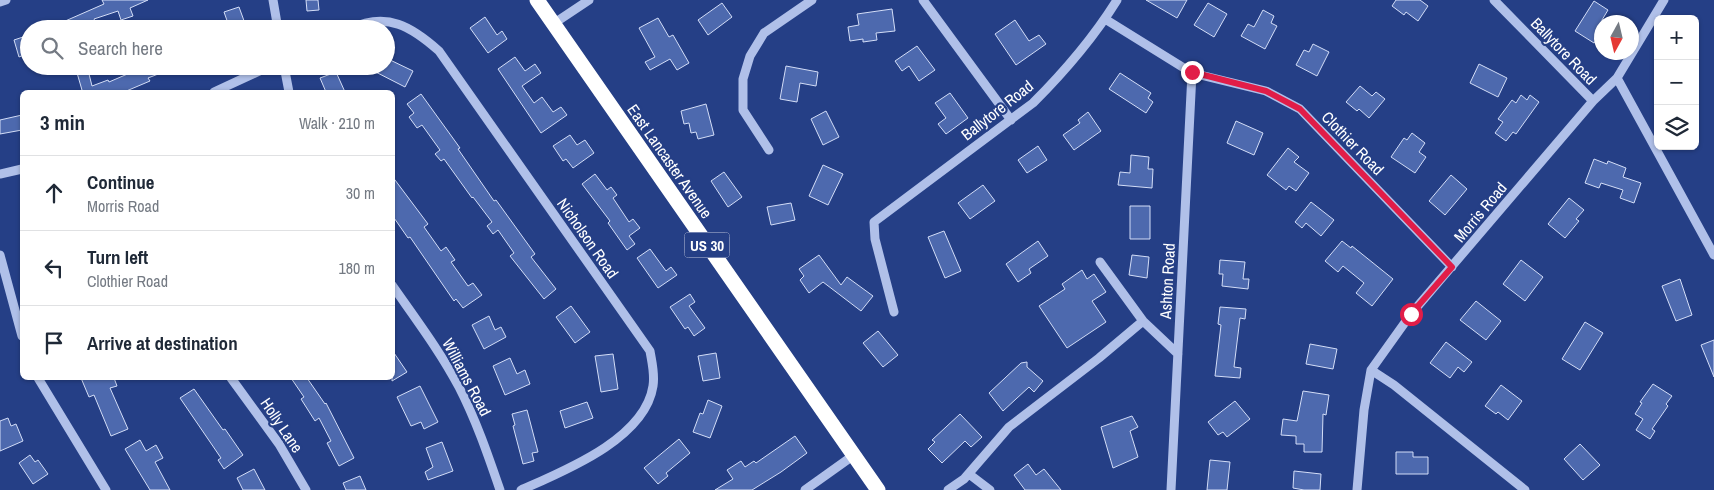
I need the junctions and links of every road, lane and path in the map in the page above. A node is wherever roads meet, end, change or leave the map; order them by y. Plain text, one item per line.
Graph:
1 (6, 0) edge
2 (273, 0) edge
3 (537, 0) edge
4 (589, 0) edge
5 (812, 0) edge
6 (923, 0) edge
7 (1117, 0) edge
8 (1494, 0) edge
9 (1664, 0) edge
10 (0, 2) edge
11 (1105, 19) junction
12 (276, 20) edge
13 (395, 24) edge
14 (553, 24) junction
15 (1192, 72) junction
16 (251, 75) edge
17 (286, 75) edge
18 (1618, 78) junction
19 (218, 90) edge
20 (289, 90) edge
21 (1593, 101) junction
22 (1011, 120) junction
23 (768, 150) dead end
24 (20, 169) edge
25 (0, 174) edge
26 (0, 255) edge
27 (1714, 255) edge
28 (1100, 262) dead end
29 (1452, 267) junction
30 (395, 289) edge
31 (894, 312) dead end
32 (1143, 321) junction
33 (20, 329) edge
34 (1178, 354) junction
35 (1371, 370) junction
36 (39, 380) edge
37 (233, 380) edge
38 (854, 455) junction
39 (969, 474) junction
40 (106, 490) edge
41 (306, 490) edge
42 (500, 490) edge
43 (521, 490) edge
44 (805, 490) edge
45 (878, 490) edge
46 (948, 490) edge
47 (990, 490) edge
48 (1172, 490) edge
49 (1357, 490) edge
50 (1525, 490) edge

1 - 10 street
2 - 12 street
3 - 14 highway, East Lancaster Avenue / US 30
4 - 14 street
5 - 23 street
6 - 22 street
7 - 11 street, Ballytore Road
8 - 21 street, Ballytore Road
9 - 18 street, Morris Road
11 - 15 street, Clothier Road
11 - 22 street, Ballytore Road
13 - 43 street, Nicholson Road
14 - 38 highway, East Lancaster Avenue / US 30
15 - 29 street, Clothier Road
15 - 34 street, Ashton Road
16 - 19 street
17 - 20 street
18 - 21 street, Morris Road
18 - 27 street, Ballytore Road
21 - 29 street, Morris Road
22 - 31 street, Ballytore Road
24 - 25 street
26 - 33 street
28 - 32 street
29 - 35 street, Morris Road
30 - 42 street, Williams Road
32 - 34 street
32 - 39 street
34 - 48 street, Ashton Road
35 - 49 street, Morris Road
35 - 50 street
36 - 40 street
37 - 41 street, Holly Lane
38 - 44 street
38 - 45 highway, East Lancaster Avenue / US 30
39 - 46 street
39 - 47 street

